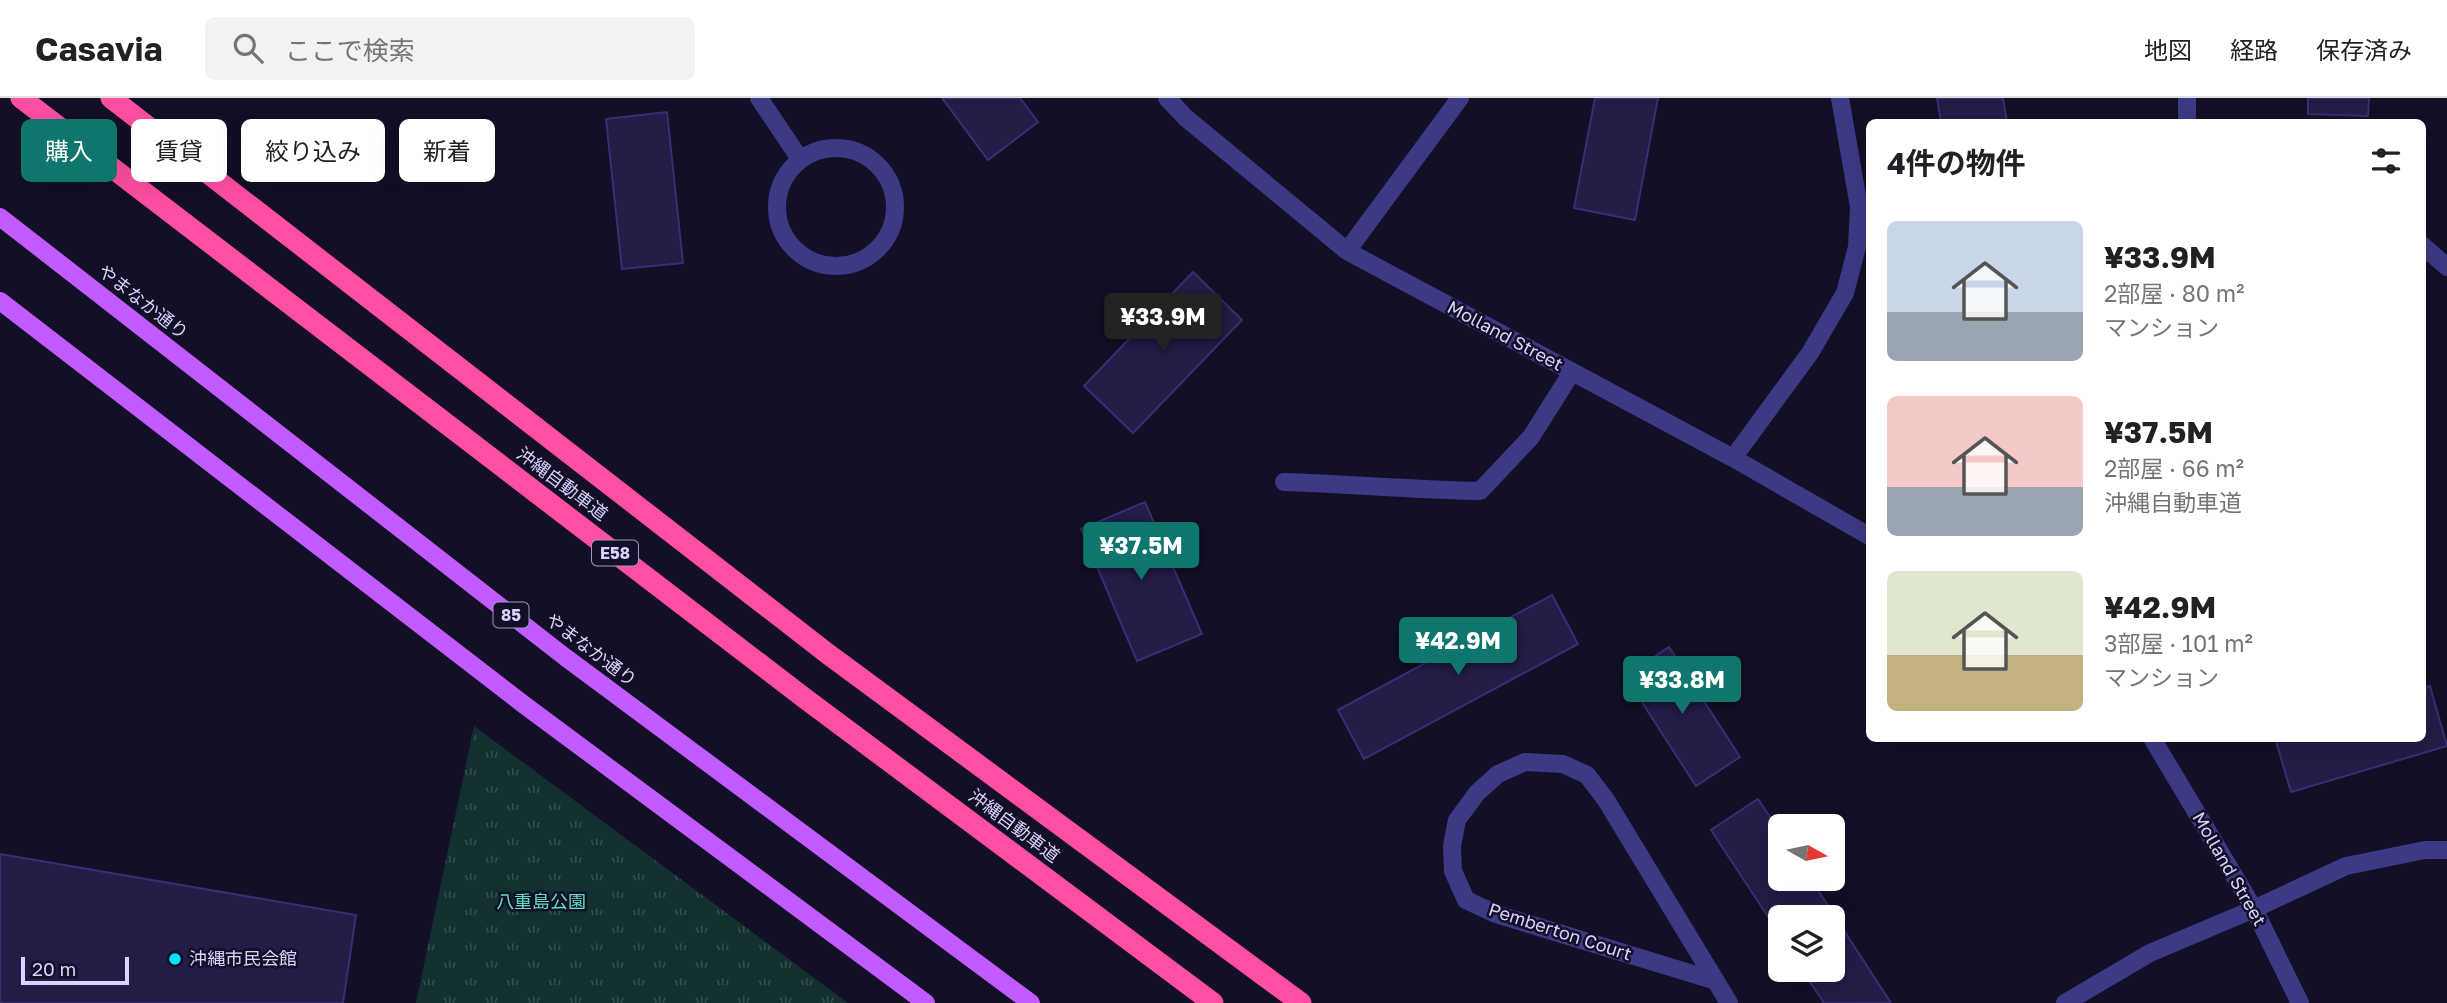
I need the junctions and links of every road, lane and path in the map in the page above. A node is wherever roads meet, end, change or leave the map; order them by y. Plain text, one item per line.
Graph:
1 (21, 98) edge
2 (111, 98) edge
3 (759, 98) edge
4 (1167, 98) edge
5 (1460, 98) edge
6 (1840, 98) edge
7 (2188, 98) edge
8 (2187, 119) edge
9 (800, 159) junction
10 (0, 217) edge
11 (2426, 249) edge
12 (1347, 251) junction
13 (2447, 267) edge
14 (0, 301) edge
15 (1572, 372) junction
16 (1733, 458) junction
17 (1284, 482) dead end
18 (1866, 534) edge
19 (2154, 742) edge
20 (2447, 850) edge
21 (2254, 909) junction
22 (1716, 981) junction
23 (926, 1003) edge
24 (1031, 1003) edge
25 (1213, 1003) edge
26 (1301, 1003) edge
27 (1729, 1003) edge
28 (2065, 1003) edge
29 (2300, 1003) edge

1 - 25 highway, 沖縄自動車道 / E58
2 - 26 highway, 沖縄自動車道
3 - 9 lane
4 - 12 lane, Molland Street
5 - 12 lane
6 - 16 lane
7 - 8 lane
9 - 9 lane
10 - 24 main road, やまなか通り / 85
11 - 13 lane
12 - 15 lane, Molland Street
14 - 23 main road
15 - 16 lane, Molland Street
15 - 17 lane
16 - 18 lane, Molland Street
19 - 21 lane, Molland Street
20 - 21 lane
21 - 28 lane
21 - 29 lane, Molland Street
22 - 22 lane, Pemberton Court
22 - 27 lane, Pemberton Court

